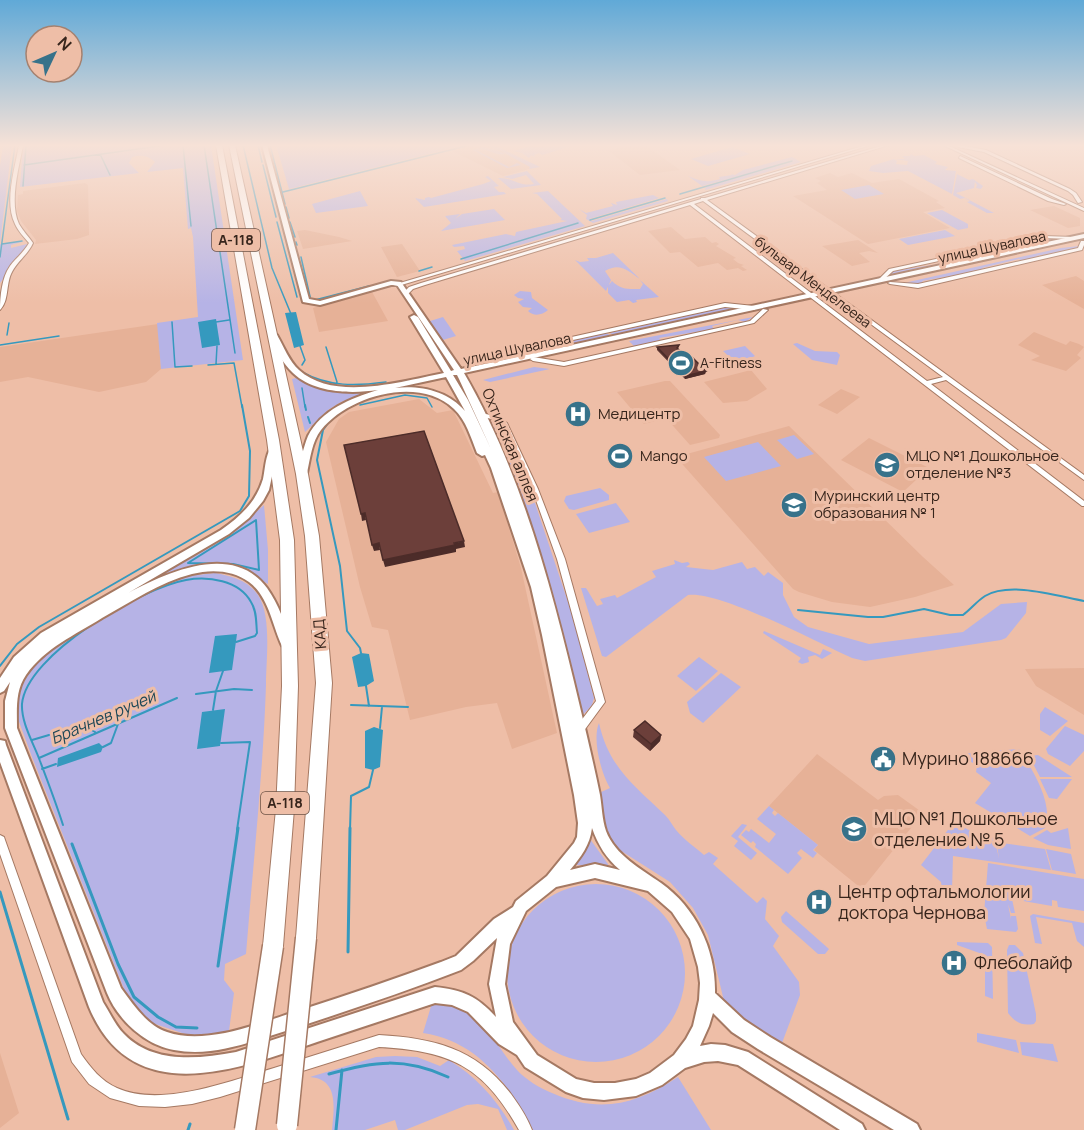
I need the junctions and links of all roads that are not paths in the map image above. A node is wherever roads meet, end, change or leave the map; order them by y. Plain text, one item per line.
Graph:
1 (15, 198) edge
2 (229, 198) edge
3 (243, 198) edge
4 (278, 198) edge
5 (685, 198) edge
6 (691, 198) edge
7 (698, 198) edge
8 (713, 198) edge
9 (1045, 198) edge
10 (706, 200) junction
11 (691, 204) junction
12 (1080, 204) edge
13 (1084, 210) edge
14 (556, 237) junction
15 (548, 239) junction
16 (1084, 240) edge
17 (564, 242) junction
18 (556, 244) junction
19 (398, 283) junction
20 (409, 290) junction
21 (833, 293) junction
22 (813, 297) junction
23 (0, 308) edge
24 (272, 334) junction
25 (456, 374) junction
26 (948, 378) junction
27 (927, 383) junction
28 (481, 415) junction
29 (273, 440) junction
30 (302, 474) junction
31 (1084, 478) edge
32 (1084, 504) edge
33 (508, 507) junction
34 (291, 658) junction
35 (0, 688) edge
36 (580, 729) junction
37 (0, 745) edge
38 (587, 796) junction
39 (0, 840) edge
40 (550, 882) junction
41 (648, 884) junction
42 (514, 914) junction
43 (708, 997) junction
44 (522, 1049) junction
45 (680, 1061) junction
46 (286, 1127) edge
47 (245, 1130) edge
48 (526, 1130) edge
49 (855, 1130) edge
50 (911, 1130) edge

1 - 23 street
2 - 29 highway, КАД / А-118
3 - 24 highway, КАД / А-118
4 - 19 street
5 - 14 street
6 - 11 street
7 - 10 street, бульвар Менделеева
8 - 10 street
9 - 12 street
10 - 11 street
10 - 21 street, бульвар Менделеева
11 - 17 street
11 - 22 street, бульвар Менделеева
12 - 13 street
14 - 15 street
14 - 17 street
15 - 18 street
15 - 19 street
16 - 21 street, улица Шувалова
16 - 21 street, улица Шувалова
17 - 18 street
18 - 20 street
19 - 20 street, Охтинская аллея
19 - 25 street, Охтинская аллея
20 - 25 street, Охтинская аллея
21 - 22 street, улица Шувалова
21 - 26 street, бульвар Менделеева
22 - 25 street, улица Шувалова
22 - 25 street, улица Шувалова
22 - 27 street, бульвар Менделеева
24 - 25 street
24 - 30 highway, КАД / А-118
25 - 28 street, Охтинская аллея
25 - 33 street, Охтинская аллея
26 - 27 street
26 - 31 street, бульвар Менделеева
27 - 32 street, бульвар Менделеева
28 - 36 street, Охтинская аллея
28 - 36 street
29 - 34 highway, КАД / А-118
29 - 35 street
30 - 33 street
30 - 46 highway, КАД / А-118, bridge
33 - 38 street, Охтинская аллея
34 - 42 street
34 - 47 highway, КАД / А-118, bridge
36 - 38 street, Охтинская аллея
37 - 44 street
38 - 40 street
38 - 41 street
39 - 48 street
40 - 41 street
40 - 42 street
41 - 43 street
42 - 44 street
43 - 45 street
43 - 50 street
44 - 45 street
45 - 49 street

